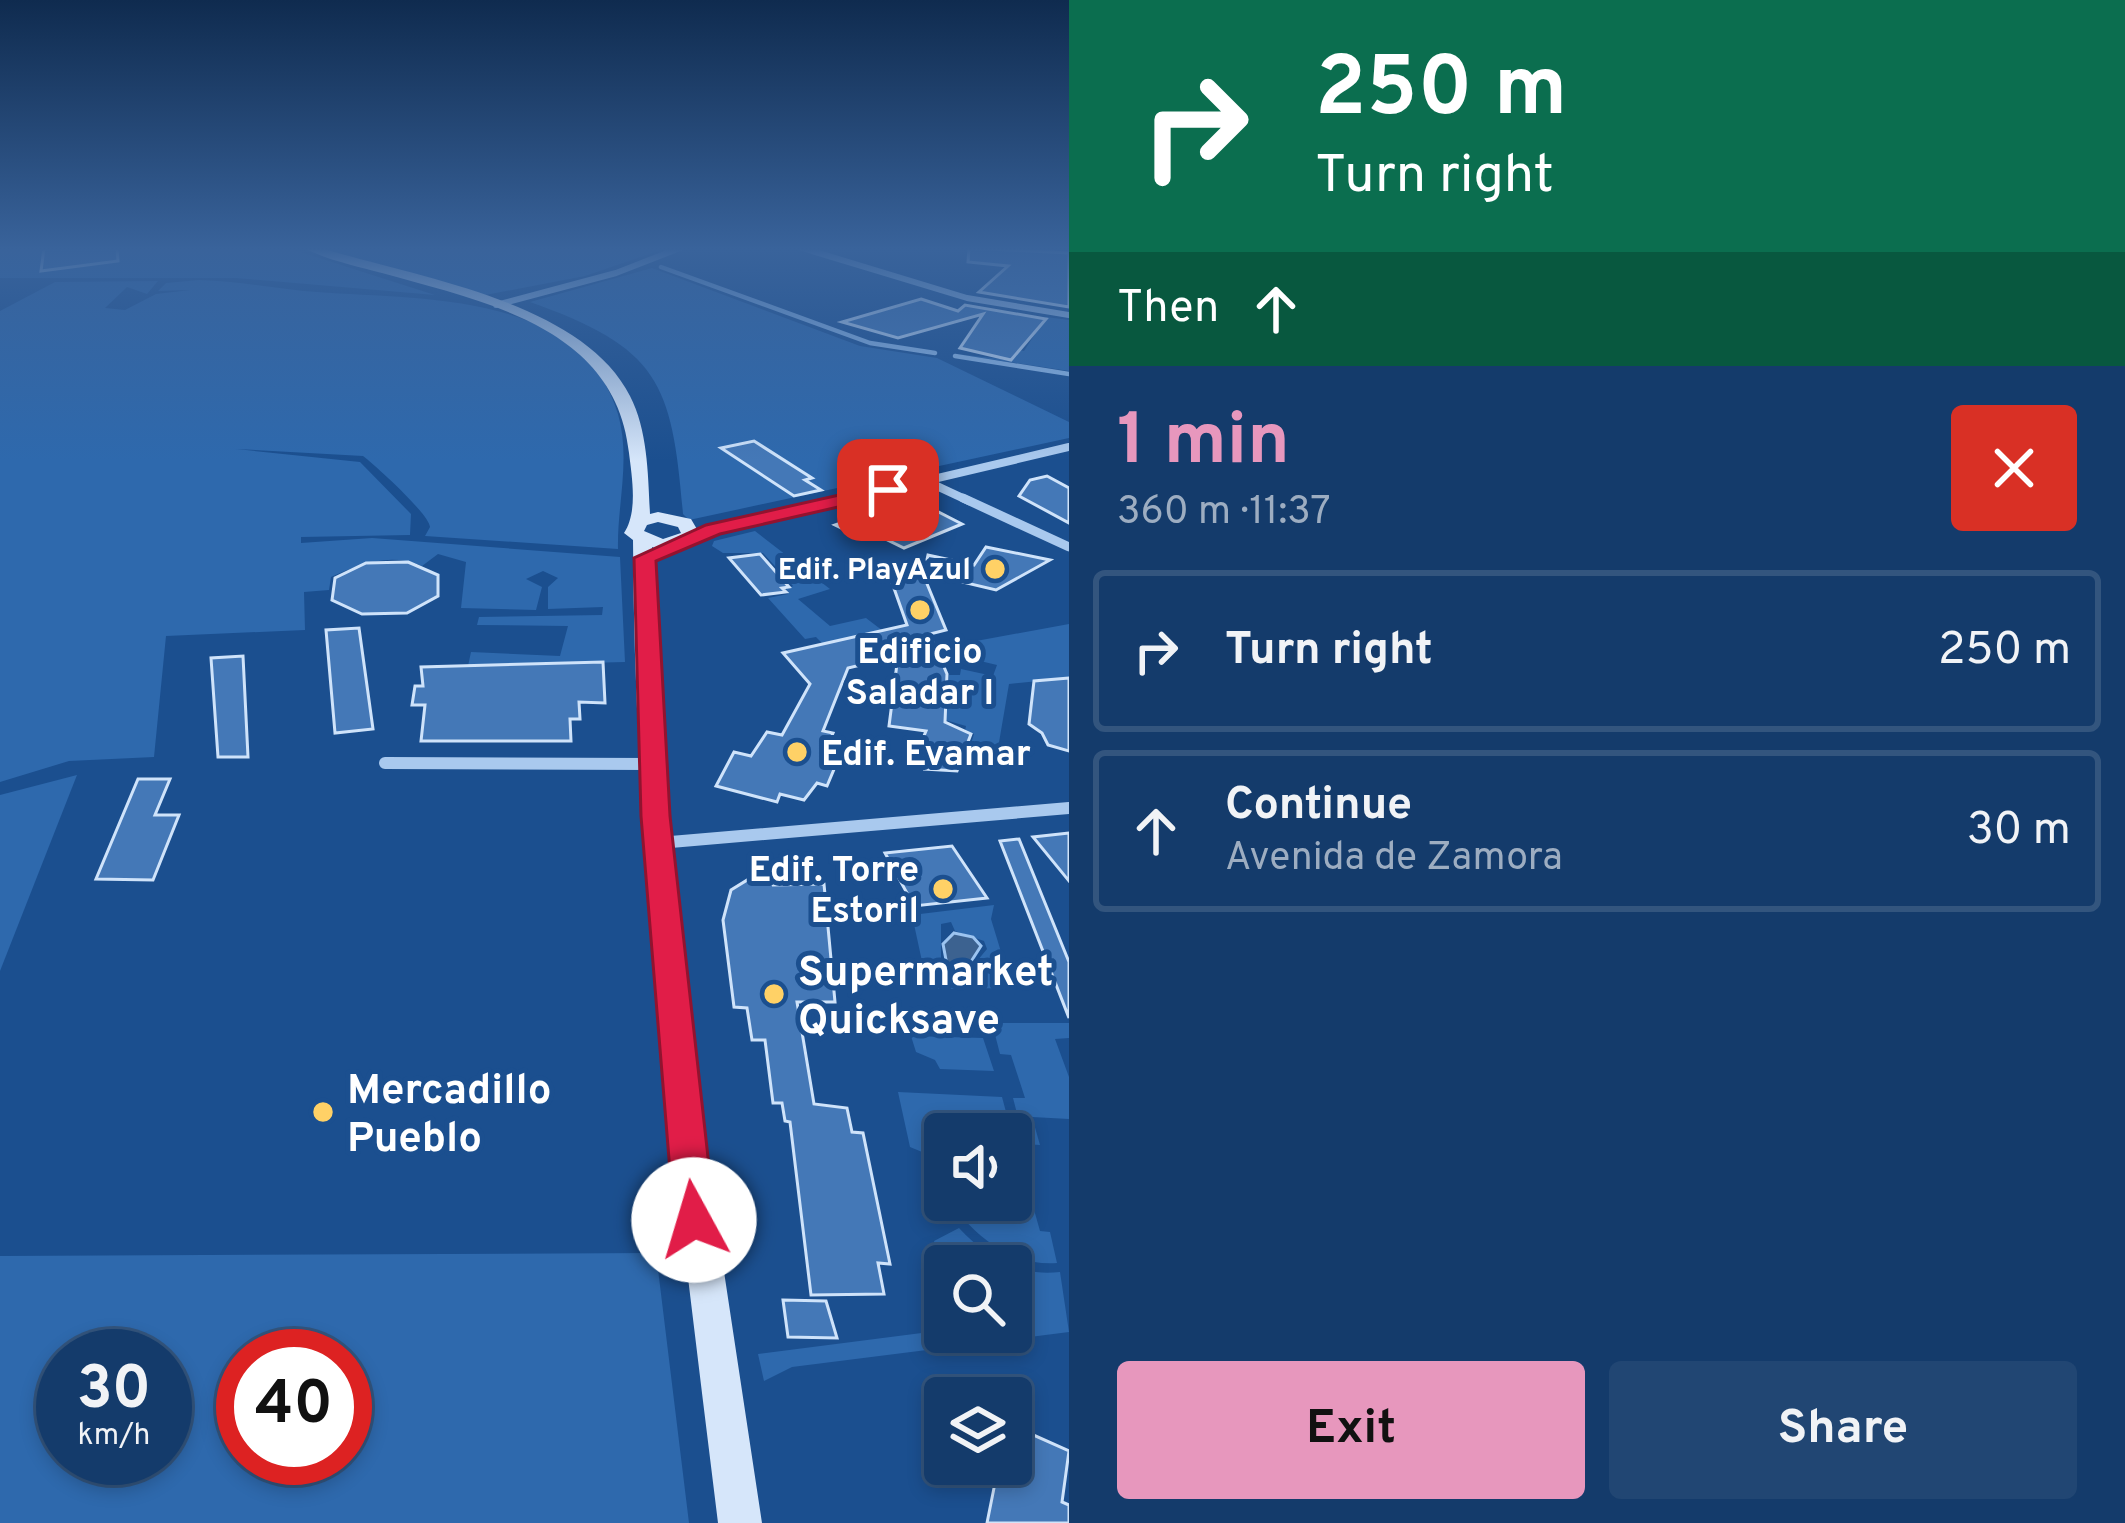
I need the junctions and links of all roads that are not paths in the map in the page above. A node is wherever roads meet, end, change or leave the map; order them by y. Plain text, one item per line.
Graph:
1 (532, 319) edge
2 (1069, 447) edge
3 (926, 481) junction
4 (683, 526) junction
5 (647, 534) junction
6 (1069, 548) edge
7 (385, 763) dead end
8 (652, 764) junction
9 (1069, 808) edge
10 (659, 843) junction
11 (740, 1523) edge

1 - 5 street
2 - 3 street
3 - 4 street
3 - 6 street
4 - 5 street
4 - 5 street
5 - 8 street
7 - 8 street
8 - 10 street
9 - 10 street
10 - 11 street

